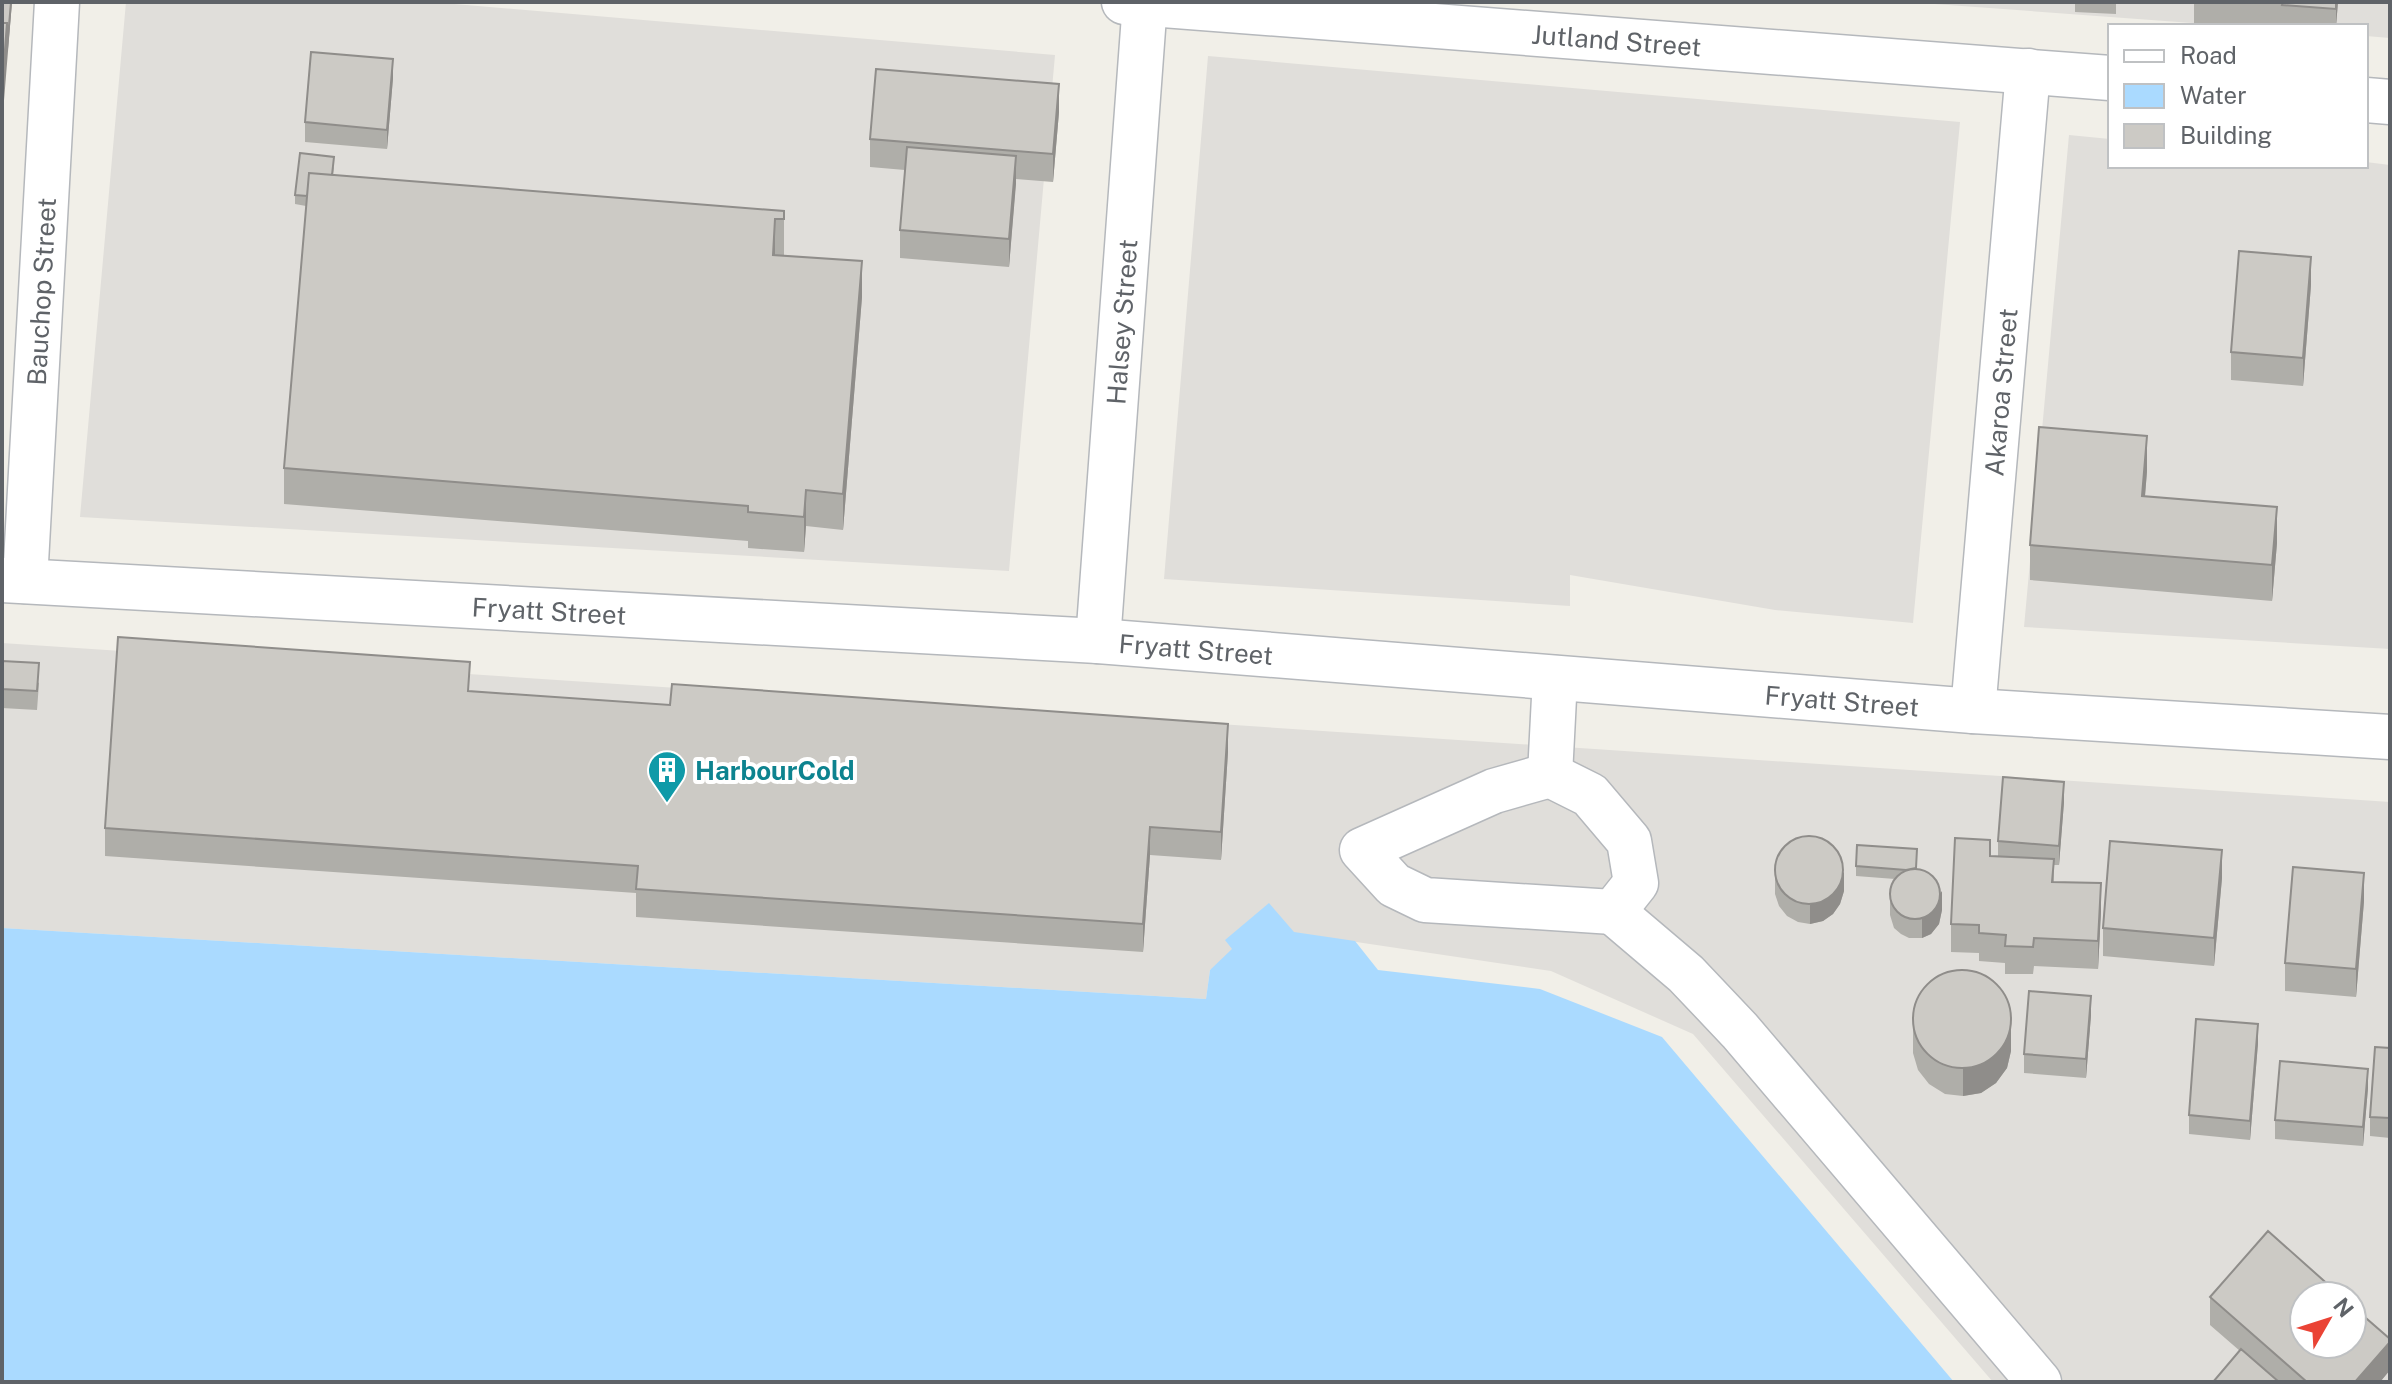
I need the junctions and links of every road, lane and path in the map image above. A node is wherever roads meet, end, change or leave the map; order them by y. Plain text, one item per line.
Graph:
1 (57, 2) edge
2 (1138, 3) edge
3 (2028, 71) junction
4 (2108, 78) edge
5 (2368, 100) edge
6 (2390, 102) edge
7 (13, 580) edge
8 (1098, 641) junction
9 (1555, 678) junction
10 (1973, 711) junction
11 (2390, 737) edge
12 (1550, 775) junction
13 (1625, 898) junction
14 (2039, 1382) edge

1 - 7 street, Bauchop Street
2 - 3 street, Jutland Street
2 - 8 street, Halsey Street
3 - 4 street, Jutland Street
3 - 10 street, Akaroa Street
5 - 6 street
7 - 8 street, Fryatt Street
8 - 9 street, Fryatt Street
9 - 10 street, Fryatt Street
9 - 12 street
10 - 11 street, Fryatt Street
12 - 13 street
12 - 13 street
13 - 14 street

